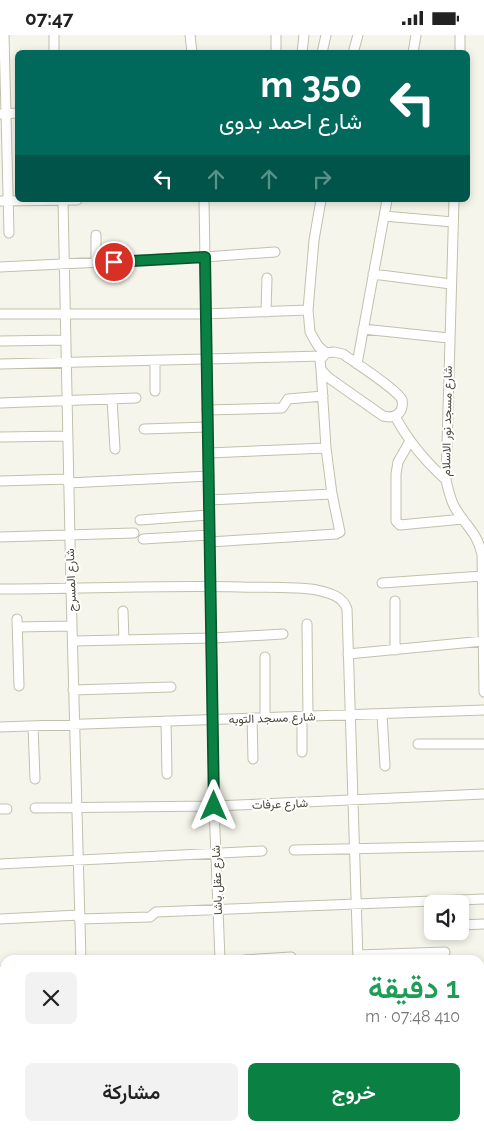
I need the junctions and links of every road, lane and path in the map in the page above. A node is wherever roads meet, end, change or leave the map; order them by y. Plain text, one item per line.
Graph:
1 (4, 35) edge
2 (54, 35) edge
3 (190, 35) edge
4 (276, 35) edge
5 (304, 35) edge
6 (326, 35) edge
7 (358, 35) edge
8 (416, 35) edge
9 (460, 35) edge
10 (54, 50) edge
11 (192, 50) edge
12 (276, 50) edge
13 (302, 50) edge
14 (323, 50) edge
15 (355, 50) edge
16 (414, 50) edge
17 (460, 50) edge
18 (3, 114) edge
19 (4, 201) edge
20 (63, 202) edge
21 (204, 202) edge
22 (321, 202) edge
23 (387, 202) edge
24 (454, 202) edge
25 (384, 216) junction
26 (453, 222) junction
27 (9, 233) dead end
28 (96, 235) dead end
29 (275, 252) dead end
30 (205, 257) junction
31 (96, 263) junction
32 (65, 265) junction
33 (0, 267) edge
34 (373, 274) junction
35 (267, 278) dead end
36 (451, 284) junction
37 (308, 310) junction
38 (266, 311) junction
39 (0, 314) edge
40 (205, 314) junction
41 (65, 315) junction
42 (363, 329) junction
43 (449, 338) junction
44 (66, 340) junction
45 (0, 341) edge
46 (324, 354) junction
47 (206, 359) junction
48 (155, 361) junction
49 (66, 363) junction
50 (0, 364) edge
51 (357, 364) junction
52 (321, 370) junction
53 (155, 391) dead end
54 (323, 396) junction
55 (136, 398) dead end
56 (112, 399) junction
57 (66, 401) junction
58 (0, 403) edge
59 (207, 411) junction
60 (395, 416) junction
61 (208, 427) junction
62 (144, 429) dead end
63 (67, 436) junction
64 (0, 437) edge
65 (410, 441) junction
66 (326, 448) junction
67 (115, 449) dead end
68 (208, 453) junction
69 (209, 476) junction
70 (446, 480) junction
71 (1, 481) edge
72 (68, 481) junction
73 (332, 494) junction
74 (209, 500) junction
75 (210, 515) junction
76 (463, 519) junction
77 (140, 520) dead end
78 (134, 533) dead end
79 (70, 535) junction
80 (0, 537) edge
81 (210, 538) junction
82 (143, 539) dead end
83 (482, 576) junction
84 (382, 583) dead end
85 (211, 586) junction
86 (0, 589) edge
87 (71, 589) junction
88 (395, 601) dead end
89 (123, 611) dead end
90 (307, 624) dead end
91 (72, 626) junction
92 (283, 634) dead end
93 (213, 638) junction
94 (124, 640) junction
95 (73, 641) junction
96 (484, 641) edge
97 (395, 650) junction
98 (348, 654) junction
99 (265, 657) dead end
100 (19, 686) dead end
101 (171, 687) dead end
102 (73, 691) junction
103 (484, 692) edge
104 (484, 709) edge
105 (382, 714) junction
106 (350, 715) junction
107 (305, 717) junction
108 (265, 718) junction
109 (252, 719) junction
110 (214, 720) junction
111 (166, 721) junction
112 (74, 724) junction
113 (33, 726) junction
114 (0, 727) edge
115 (418, 744) dead end
116 (484, 744) edge
117 (302, 752) dead end
118 (253, 759) dead end
119 (385, 766) dead end
120 (167, 774) dead end
121 (35, 779) dead end
122 (484, 794) edge
123 (352, 801) junction
124 (214, 806) junction
125 (76, 808) junction
126 (35, 809) dead end
127 (484, 846) edge
128 (354, 849) junction
129 (294, 850) dead end
130 (262, 851) dead end
131 (216, 853) junction
132 (78, 861) junction
133 (0, 865) edge
134 (484, 899) edge
135 (356, 904) junction
136 (218, 909) junction
137 (79, 917) junction
138 (0, 919) edge
139 (484, 923) edge
140 (469, 924) edge
141 (445, 952) dead end
142 (81, 955) edge
143 (220, 955) edge
144 (358, 955) edge
145 (402, 955) edge

1 - 18 street
2 - 10 street
3 - 11 street
4 - 12 street
5 - 13 street
6 - 14 street
7 - 15 street
8 - 16 street
9 - 17 street
18 - 19 street
19 - 27 street
20 - 32 street, شارع المسرح
21 - 30 street, شارع عقل باشا
22 - 37 street
23 - 25 street
24 - 26 street, شارع مسجد نور الاسلام
25 - 26 street
25 - 34 street
26 - 36 street, شارع مسجد نور الاسلام
28 - 31 street
29 - 30 street
30 - 31 street
30 - 40 street, شارع عقل باشا
31 - 32 street
32 - 33 street
32 - 41 street, شارع المسرح
34 - 36 street
34 - 42 street
35 - 38 street
36 - 43 street, شارع مسجد نور الاسلام
37 - 38 street
37 - 46 street
38 - 40 street
39 - 41 street
40 - 41 street
40 - 47 street, شارع عقل باشا
41 - 44 street, شارع المسرح
42 - 43 street
42 - 51 street
43 - 70 street, شارع مسجد نور الاسلام
44 - 45 street
44 - 49 street, شارع المسرح
46 - 47 street
46 - 51 street
46 - 52 street
47 - 48 street
47 - 59 street, شارع عقل باشا
48 - 49 street
48 - 53 street
49 - 50 street
49 - 57 street, شارع المسرح
51 - 60 street
52 - 54 street
52 - 60 street
54 - 59 street
54 - 66 street
55 - 56 street
56 - 57 street
56 - 67 street
57 - 58 street
57 - 63 street, شارع المسرح
59 - 61 street, شارع عقل باشا
60 - 65 street
61 - 62 street
61 - 68 street, شارع عقل باشا
63 - 64 street
63 - 72 street, شارع المسرح
65 - 70 street
65 - 76 street
66 - 68 street
66 - 73 street
68 - 69 street, شارع عقل باشا
69 - 72 street
69 - 74 street, شارع عقل باشا
70 - 76 street, شارع مسجد نور الاسلام
71 - 72 street
72 - 79 street, شارع المسرح
73 - 74 street
73 - 81 street
74 - 75 street, شارع عقل باشا
75 - 77 street
75 - 81 street, شارع عقل باشا
76 - 83 street, شارع مسجد نور الاسلام
78 - 79 street
79 - 80 street
79 - 87 street, شارع المسرح
81 - 82 street
81 - 85 street, شارع عقل باشا
83 - 84 street
83 - 96 street, شارع مسجد نور الاسلام
85 - 87 street
85 - 93 street, شارع عقل باشا
85 - 98 street
86 - 87 street
87 - 91 street, شارع المسرح
88 - 97 street
89 - 94 street
90 - 107 street
91 - 95 street, شارع المسرح
91 - 100 street
92 - 93 street
93 - 94 street
93 - 110 street, شارع عقل باشا
94 - 95 street
95 - 102 street, شارع المسرح
96 - 97 street
96 - 103 street, شارع مسجد نور الاسلام
97 - 98 street
98 - 106 street
99 - 108 street
101 - 102 street
102 - 112 street, شارع المسرح
104 - 105 street, شارع مسجد التوبه
105 - 106 street, شارع مسجد التوبه
105 - 119 street
106 - 107 street, شارع مسجد التوبه
106 - 123 street
107 - 108 street, شارع مسجد التوبه
107 - 117 street
108 - 109 street, شارع مسجد التوبه
109 - 110 street, شارع مسجد التوبه
109 - 118 street
110 - 111 street, شارع مسجد التوبه
110 - 124 street, شارع عقل باشا
111 - 112 street, شارع مسجد التوبه
111 - 120 street
112 - 113 street, شارع مسجد التوبه
112 - 125 street, شارع المسرح
113 - 114 street, شارع مسجد التوبه
113 - 121 street
115 - 116 street
122 - 123 street, شارع عرفات
123 - 124 street, شارع عرفات
123 - 128 street
124 - 125 street, شارع عرفات
124 - 131 street, شارع عقل باشا
125 - 126 street, شارع عرفات
125 - 132 street, شارع المسرح
127 - 128 street
128 - 129 street
128 - 135 street
130 - 131 street
131 - 132 street
131 - 136 street, شارع عقل باشا
132 - 133 street
132 - 137 street, شارع المسرح
134 - 135 street
135 - 136 street
135 - 144 street
136 - 137 street
136 - 143 street, شارع عقل باشا
137 - 138 street
137 - 142 street, شارع المسرح
139 - 140 street
141 - 145 street

